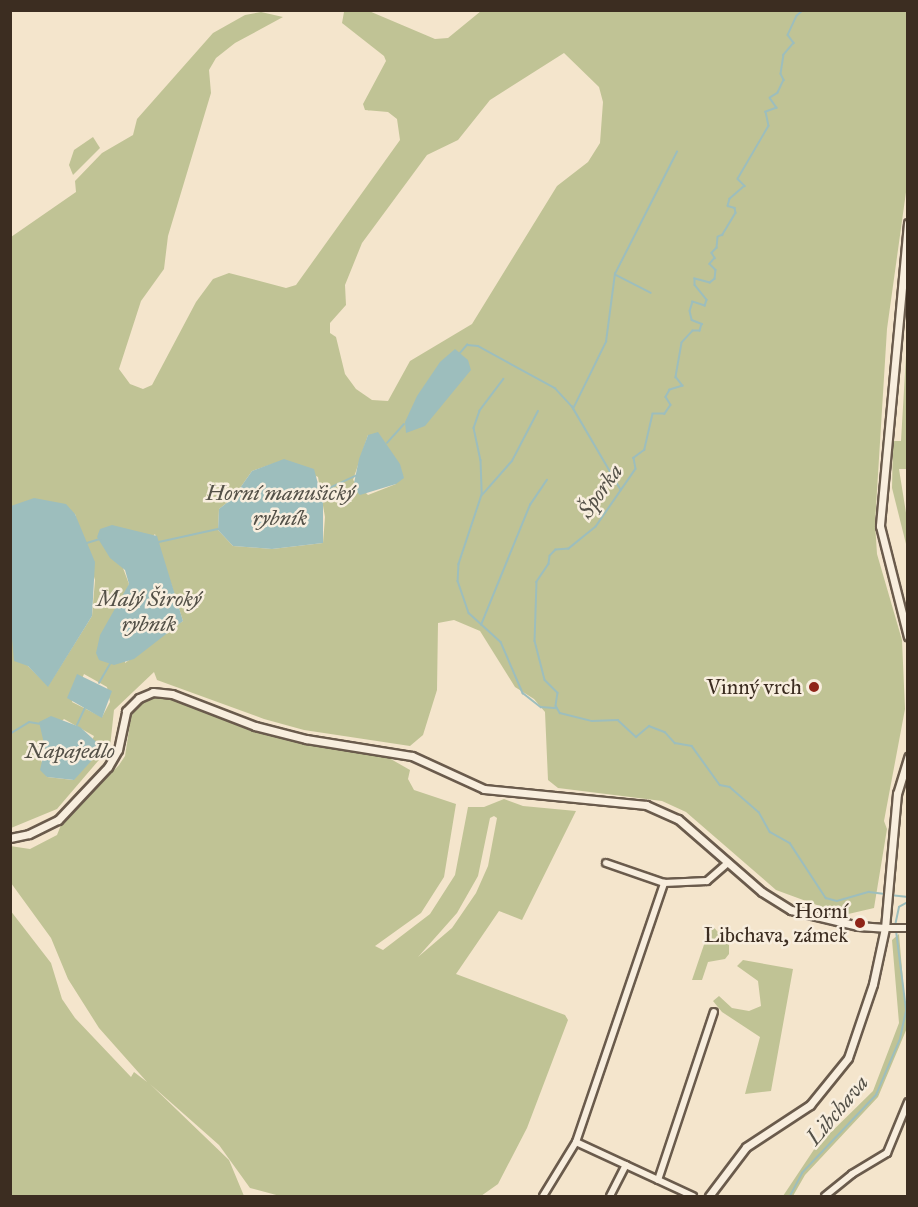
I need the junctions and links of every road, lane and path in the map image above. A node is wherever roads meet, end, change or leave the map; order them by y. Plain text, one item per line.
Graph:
1 (908, 223) edge
2 (908, 637) edge
3 (908, 757) edge
4 (10, 838) edge
5 (606, 863) dead end
6 (728, 863) junction
7 (664, 883) junction
8 (892, 928) junction
9 (908, 928) edge
10 (714, 1012) dead end
11 (908, 1102) edge
12 (576, 1142) junction
13 (626, 1165) junction
14 (658, 1180) junction
15 (543, 1197) edge
16 (610, 1197) edge
17 (693, 1197) edge
18 (709, 1197) edge
19 (825, 1197) edge

1 - 2 street
3 - 8 street
4 - 6 street
5 - 7 street
6 - 7 street
6 - 8 street
7 - 12 street
8 - 9 street
8 - 18 street
10 - 14 street
11 - 19 street
12 - 13 street
12 - 15 street
13 - 14 street
13 - 16 street
14 - 17 street

